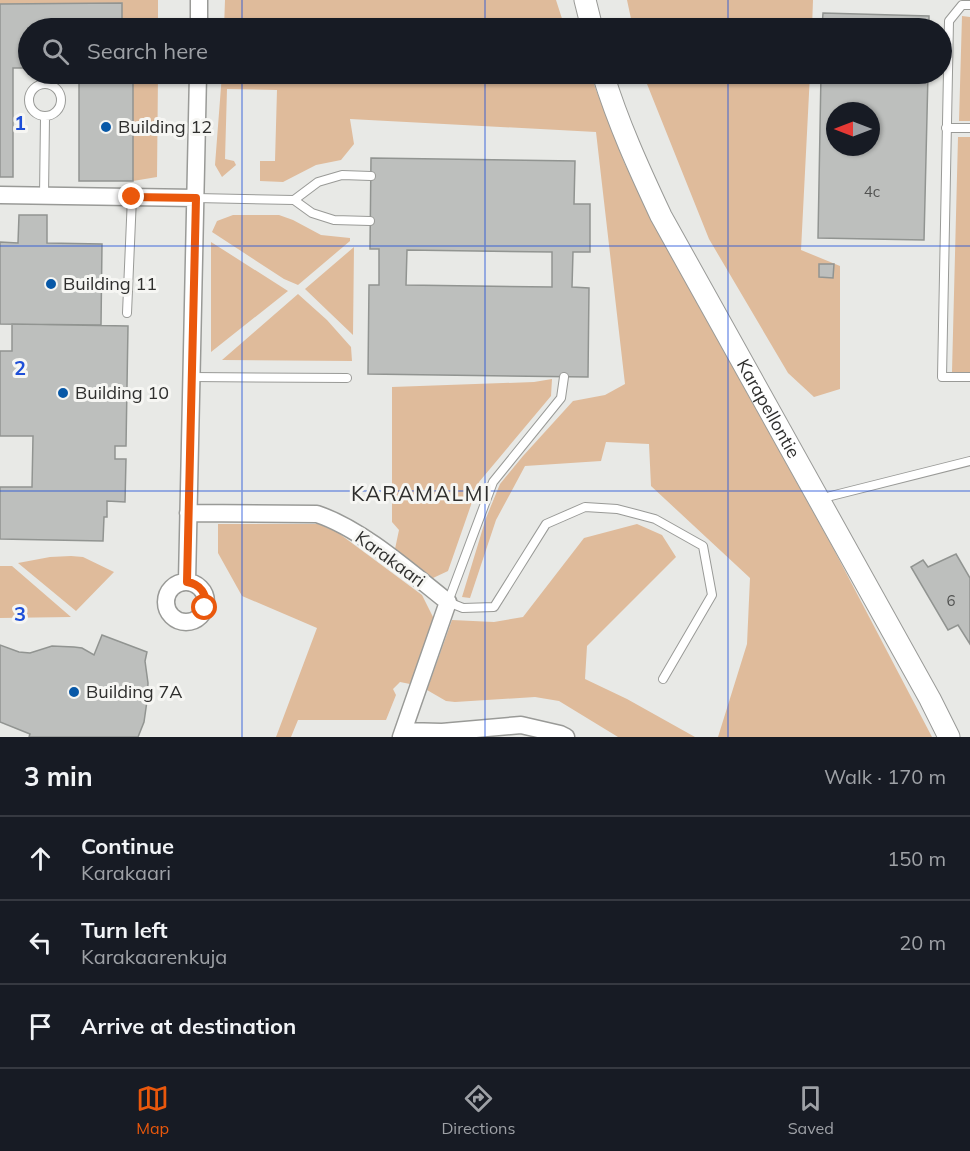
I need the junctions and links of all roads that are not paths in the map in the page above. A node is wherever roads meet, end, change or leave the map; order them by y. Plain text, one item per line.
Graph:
1 (199, 0) edge
2 (585, 0) edge
3 (970, 5) edge
4 (199, 18) edge
5 (590, 18) edge
6 (952, 18) edge
7 (198, 84) edge
8 (606, 84) edge
9 (947, 84) edge
10 (45, 117) dead end
11 (946, 128) junction
12 (970, 128) edge
13 (371, 176) dead end
14 (0, 195) edge
15 (44, 196) junction
16 (132, 197) junction
17 (196, 198) junction
18 (294, 200) junction
19 (370, 220) dead end
20 (127, 313) dead end
21 (191, 376) junction
22 (564, 377) dead end
23 (970, 377) edge
24 (347, 378) dead end
25 (970, 461) edge
26 (819, 499) junction
27 (188, 513) junction
28 (187, 582) dead end
29 (448, 602) junction
30 (663, 679) dead end
31 (402, 734) edge
32 (566, 737) edge
33 (948, 737) edge

1 - 4 street
2 - 5 street
3 - 6 lane
7 - 17 street
8 - 26 street, Karapellontie
9 - 11 lane
10 - 15 lane
11 - 12 lane
11 - 23 lane
13 - 18 lane
14 - 15 street
15 - 16 street
16 - 17 street
16 - 20 lane
17 - 18 lane
17 - 21 street
18 - 19 lane
21 - 24 lane
21 - 27 street
22 - 29 lane
25 - 26 lane
26 - 33 street, Karapellontie
27 - 28 street
27 - 29 street, Karakaari
29 - 30 lane
29 - 31 street
31 - 32 street

